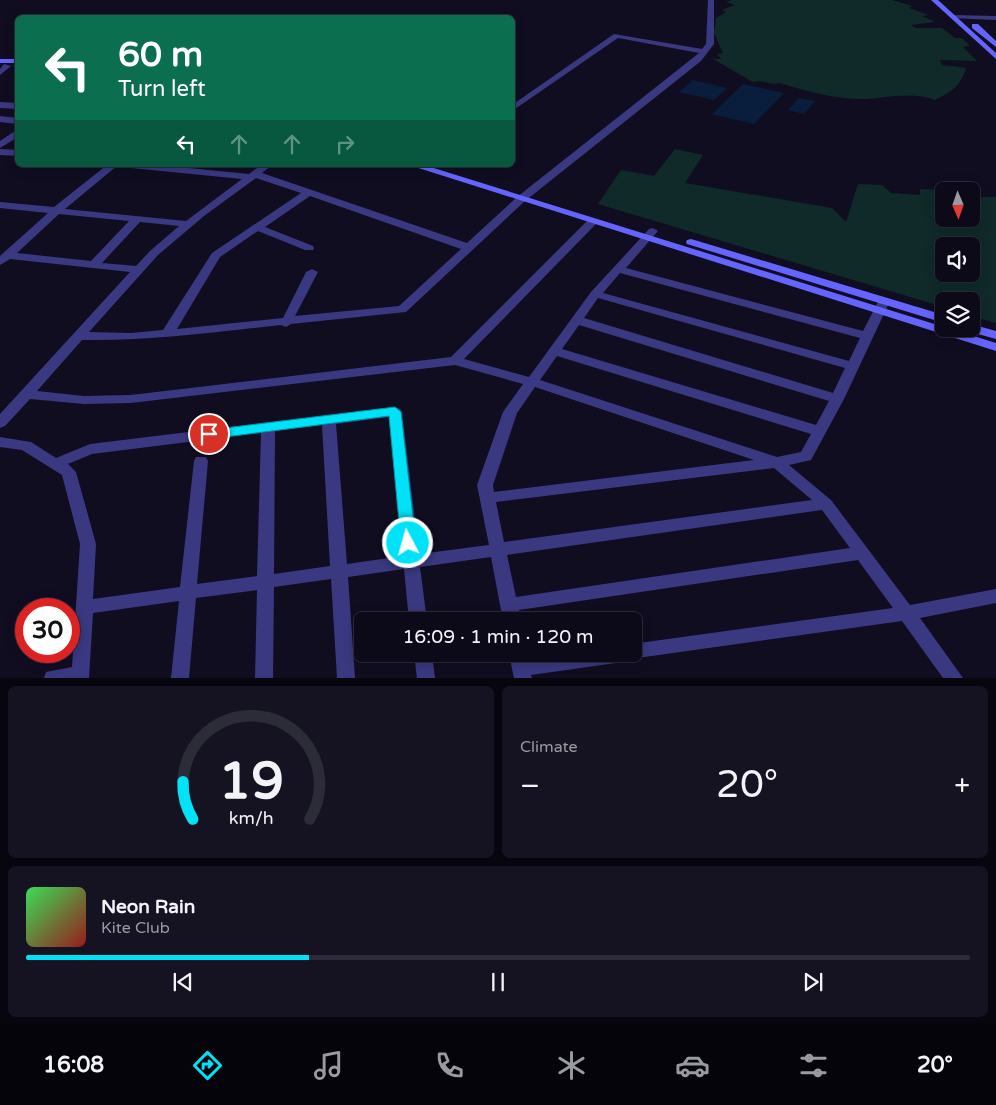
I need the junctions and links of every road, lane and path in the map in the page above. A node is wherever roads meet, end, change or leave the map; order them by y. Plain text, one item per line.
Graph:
1 (711, 0) edge
2 (934, 0) edge
3 (945, 0) edge
4 (953, 17) junction
5 (965, 17) junction
6 (996, 18) edge
7 (996, 45) edge
8 (703, 52) junction
9 (996, 57) edge
10 (0, 60) edge
11 (15, 61) edge
12 (4, 66) edge
13 (0, 72) edge
14 (0, 105) edge
15 (15, 106) edge
16 (515, 107) edge
17 (0, 119) edge
18 (15, 121) edge
19 (0, 134) edge
20 (15, 134) edge
21 (15, 135) edge
22 (0, 145) edge
23 (0, 152) edge
24 (15, 154) edge
25 (111, 167) edge
26 (153, 167) edge
27 (264, 167) edge
28 (426, 167) edge
29 (445, 167) edge
30 (252, 176) junction
31 (308, 193) junction
32 (525, 196) junction
33 (1, 206) edge
34 (56, 211) junction
35 (137, 219) junction
36 (593, 221) junction
37 (188, 224) junction
38 (257, 228) junction
39 (649, 234) junction
40 (309, 248) dead end
41 (470, 248) junction
42 (5, 254) edge
43 (94, 265) junction
44 (618, 268) junction
45 (138, 270) junction
46 (312, 272) dead end
47 (595, 294) junction
48 (882, 306) junction
49 (935, 317) edge
50 (576, 320) junction
51 (286, 323) junction
52 (980, 331) edge
53 (167, 334) junction
54 (996, 335) edge
55 (78, 336) junction
56 (866, 336) junction
57 (996, 347) edge
58 (554, 351) junction
59 (455, 361) junction
60 (851, 366) junction
61 (532, 382) junction
62 (26, 394) junction
63 (838, 399) junction
64 (329, 420) junction
65 (0, 422) edge
66 (268, 427) junction
67 (818, 431) junction
68 (0, 442) edge
69 (201, 461) dead end
70 (777, 462) junction
71 (55, 464) junction
72 (487, 498) junction
73 (826, 504) junction
74 (497, 550) junction
75 (862, 553) junction
76 (410, 562) junction
77 (340, 572) junction
78 (265, 582) junction
79 (188, 593) junction
80 (996, 596) edge
81 (85, 607) junction
82 (417, 612) edge
83 (510, 612) edge
84 (516, 612) edge
85 (907, 613) junction
86 (642, 651) edge
87 (423, 662) edge
88 (560, 662) edge
89 (520, 667) edge
90 (80, 675) edge
91 (53, 678) edge
92 (180, 678) edge
93 (264, 678) edge
94 (346, 678) edge
95 (426, 678) edge
96 (954, 678) edge

1 - 8 street
2 - 4 street
3 - 5 street
4 - 5 street
4 - 9 street
5 - 6 street
5 - 7 street
8 - 16 street
8 - 32 street
10 - 11 street
12 - 13 street
14 - 15 street
17 - 18 street
19 - 20 street
21 - 22 street
23 - 24 street
25 - 34 street
26 - 30 street
27 - 30 street
28 - 32 street
29 - 32 street
30 - 31 street
30 - 37 street
31 - 38 street
31 - 41 street
32 - 36 street
32 - 39 street
32 - 41 street
33 - 34 street
34 - 35 street
34 - 42 street
35 - 37 street
35 - 43 street
36 - 39 street
36 - 59 street
37 - 45 street
38 - 40 street
38 - 53 street
39 - 44 street
39 - 48 street
41 - 51 street
42 - 43 street
43 - 45 street
44 - 47 street
44 - 56 street
45 - 55 street
46 - 51 street
47 - 50 street
47 - 60 street
48 - 49 street
48 - 56 street
48 - 57 street
50 - 58 street
50 - 63 street
51 - 53 street
52 - 54 street
53 - 55 street
55 - 62 street
56 - 60 street
58 - 61 street
58 - 67 street
59 - 61 street
59 - 62 street
60 - 63 street
61 - 70 street
61 - 72 street
62 - 65 street
63 - 67 street
64 - 66 street
64 - 76 street
64 - 77 street
66 - 71 street
66 - 78 street
67 - 70 street
68 - 71 street
69 - 79 street
70 - 72 street
70 - 73 street
71 - 81 street
72 - 74 street
73 - 74 street
73 - 75 street
74 - 76 street
74 - 83 street
75 - 84 street
75 - 85 street
76 - 77 street
76 - 82 street
77 - 78 street
77 - 94 street
78 - 79 street
78 - 93 street
79 - 81 street
79 - 92 street
80 - 85 street
81 - 90 street
85 - 86 street
85 - 96 street
87 - 95 street
88 - 89 street
90 - 91 street

